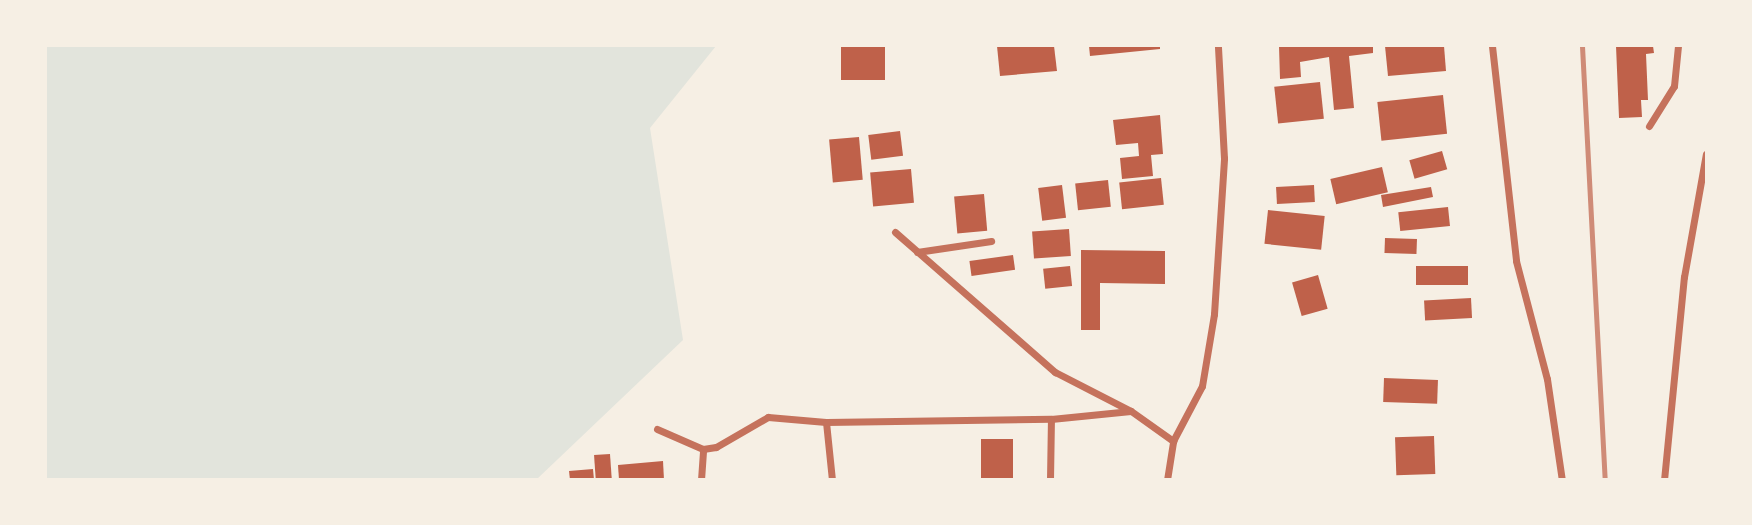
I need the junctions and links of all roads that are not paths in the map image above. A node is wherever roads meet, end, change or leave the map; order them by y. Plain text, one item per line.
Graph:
1 (1218, 46) edge
2 (1492, 46) edge
3 (1678, 46) edge
4 (1649, 126) dead end
5 (1706, 154) edge
6 (895, 232) dead end
7 (991, 241) dead end
8 (917, 252) junction
9 (1131, 411) junction
10 (1051, 419) junction
11 (826, 422) junction
12 (657, 429) dead end
13 (1173, 440) junction
14 (703, 449) junction
15 (701, 480) edge
16 (832, 480) edge
17 (1050, 480) edge
18 (1167, 480) edge
19 (1562, 480) edge
20 (1664, 480) edge

1 - 13 street
2 - 19 street
3 - 4 street
5 - 20 street
6 - 8 street
7 - 8 street
8 - 9 street
9 - 10 street
9 - 13 street
10 - 11 street
10 - 17 street
11 - 14 street
11 - 16 street
12 - 14 street
13 - 18 street
14 - 15 street

